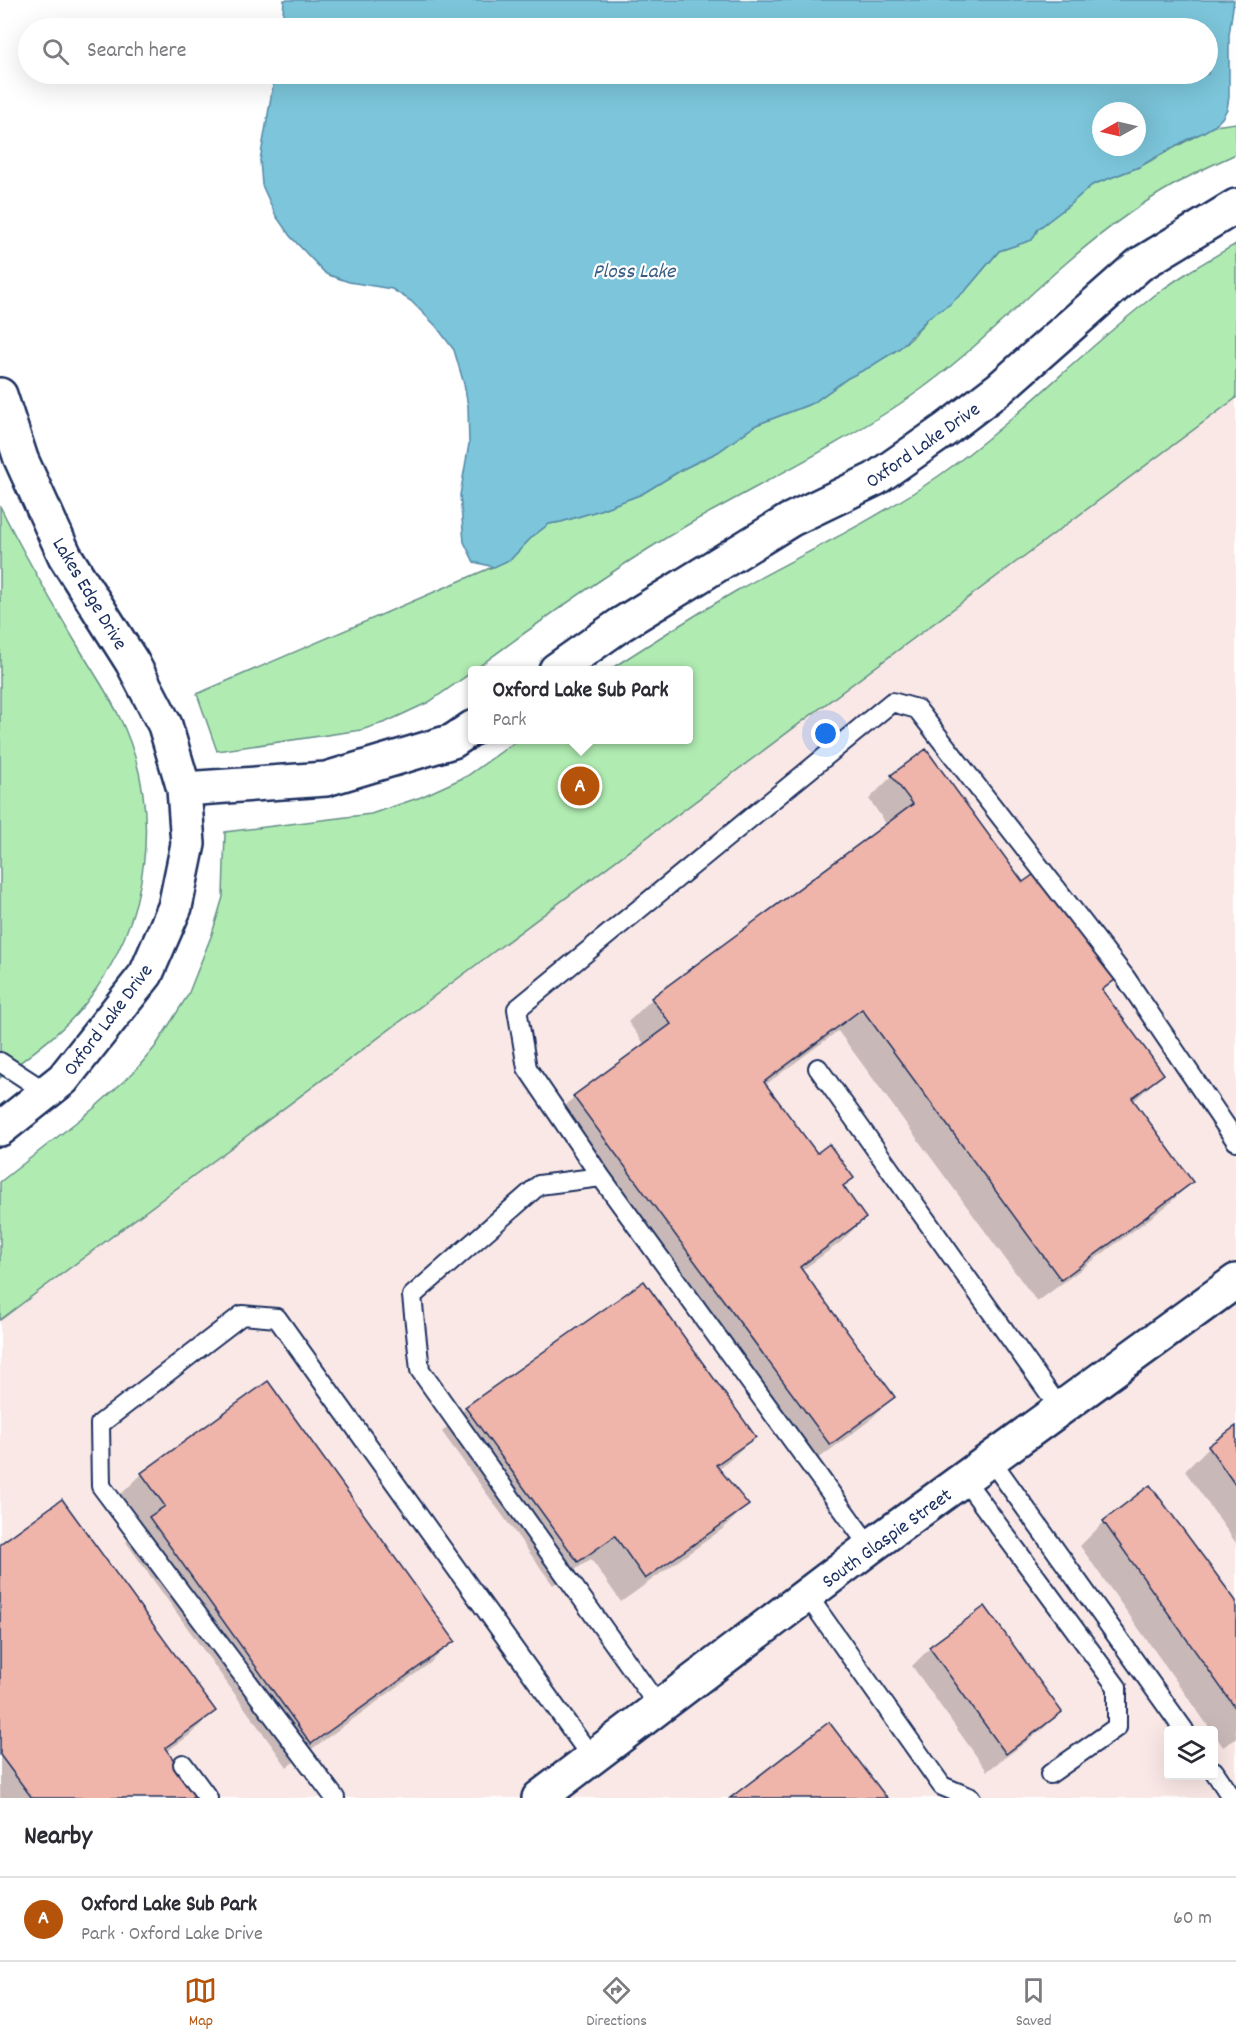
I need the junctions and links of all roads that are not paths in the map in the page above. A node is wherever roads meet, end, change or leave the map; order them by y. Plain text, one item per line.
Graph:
1 (1236, 206) edge
2 (0, 395) edge
3 (562, 666) edge
4 (468, 731) edge
5 (184, 789) junction
6 (0, 1062) edge
7 (818, 1068) dead end
8 (46, 1092) junction
9 (0, 1129) edge
10 (1236, 1141) edge
11 (601, 1177) junction
12 (1236, 1281) edge
13 (1061, 1410) junction
14 (991, 1460) junction
15 (964, 1479) junction
16 (870, 1547) junction
17 (807, 1595) junction
18 (659, 1707) junction
19 (1180, 1726) edge
20 (592, 1758) junction
21 (183, 1764) dead end
22 (1050, 1774) dead end
23 (1218, 1777) edge
24 (208, 1798) edge
25 (335, 1798) edge
26 (539, 1798) edge
27 (970, 1798) edge
28 (1233, 1798) edge

1 - 3 street, Oxford Lake Drive
2 - 5 street, Lakes Edge Drive
4 - 5 street
5 - 8 street, Oxford Lake Drive
6 - 8 lane
7 - 13 lane
8 - 9 street, Oxford Lake Drive
10 - 11 lane
11 - 16 lane
11 - 18 lane
12 - 13 street, South Glaspie Street
13 - 14 street, South Glaspie Street
14 - 15 street, South Glaspie Street
14 - 19 lane
15 - 16 street, South Glaspie Street
15 - 22 lane
16 - 17 street, South Glaspie Street
17 - 18 street, South Glaspie Street
17 - 27 lane
18 - 20 street, South Glaspie Street
20 - 25 lane
20 - 26 street, South Glaspie Street
21 - 24 lane
23 - 28 lane

